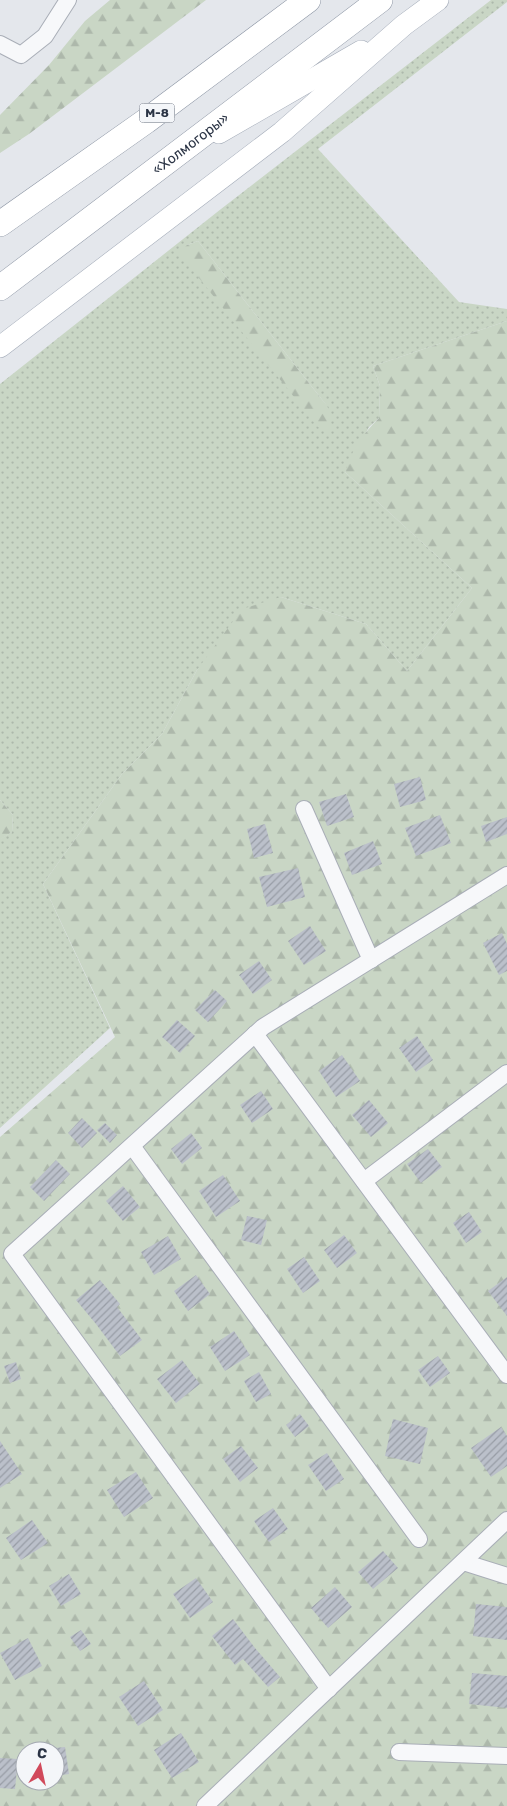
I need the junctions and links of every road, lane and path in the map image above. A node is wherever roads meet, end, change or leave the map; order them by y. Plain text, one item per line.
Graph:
1 (68, 0) edge
2 (308, 0) edge
3 (380, 0) edge
4 (438, 0) edge
5 (404, 25) junction
6 (0, 44) edge
7 (148, 174) junction
8 (0, 224) edge
9 (0, 288) edge
10 (0, 348) edge
11 (304, 809) dead end
12 (507, 876) edge
13 (371, 960) junction
14 (255, 1034) junction
15 (507, 1073) edge
16 (132, 1146) junction
17 (364, 1181) junction
18 (507, 1375) edge
19 (507, 1520) edge
20 (419, 1539) dead end
21 (463, 1562) junction
22 (507, 1576) edge
23 (328, 1689) junction
24 (399, 1752) dead end
25 (507, 1756) edge
26 (205, 1806) edge

1 - 6 street
2 - 8 highway, М-8
3 - 7 highway, «Холмогоры»
4 - 5 main road
5 - 7 main road
5 - 10 main road
7 - 9 highway, «Холмогоры»
11 - 13 street
12 - 13 street
13 - 14 street
14 - 16 street
14 - 17 street
15 - 17 street
16 - 20 street
16 - 23 street
17 - 18 street
19 - 21 street
21 - 22 street
21 - 23 street
23 - 26 street
24 - 25 street

